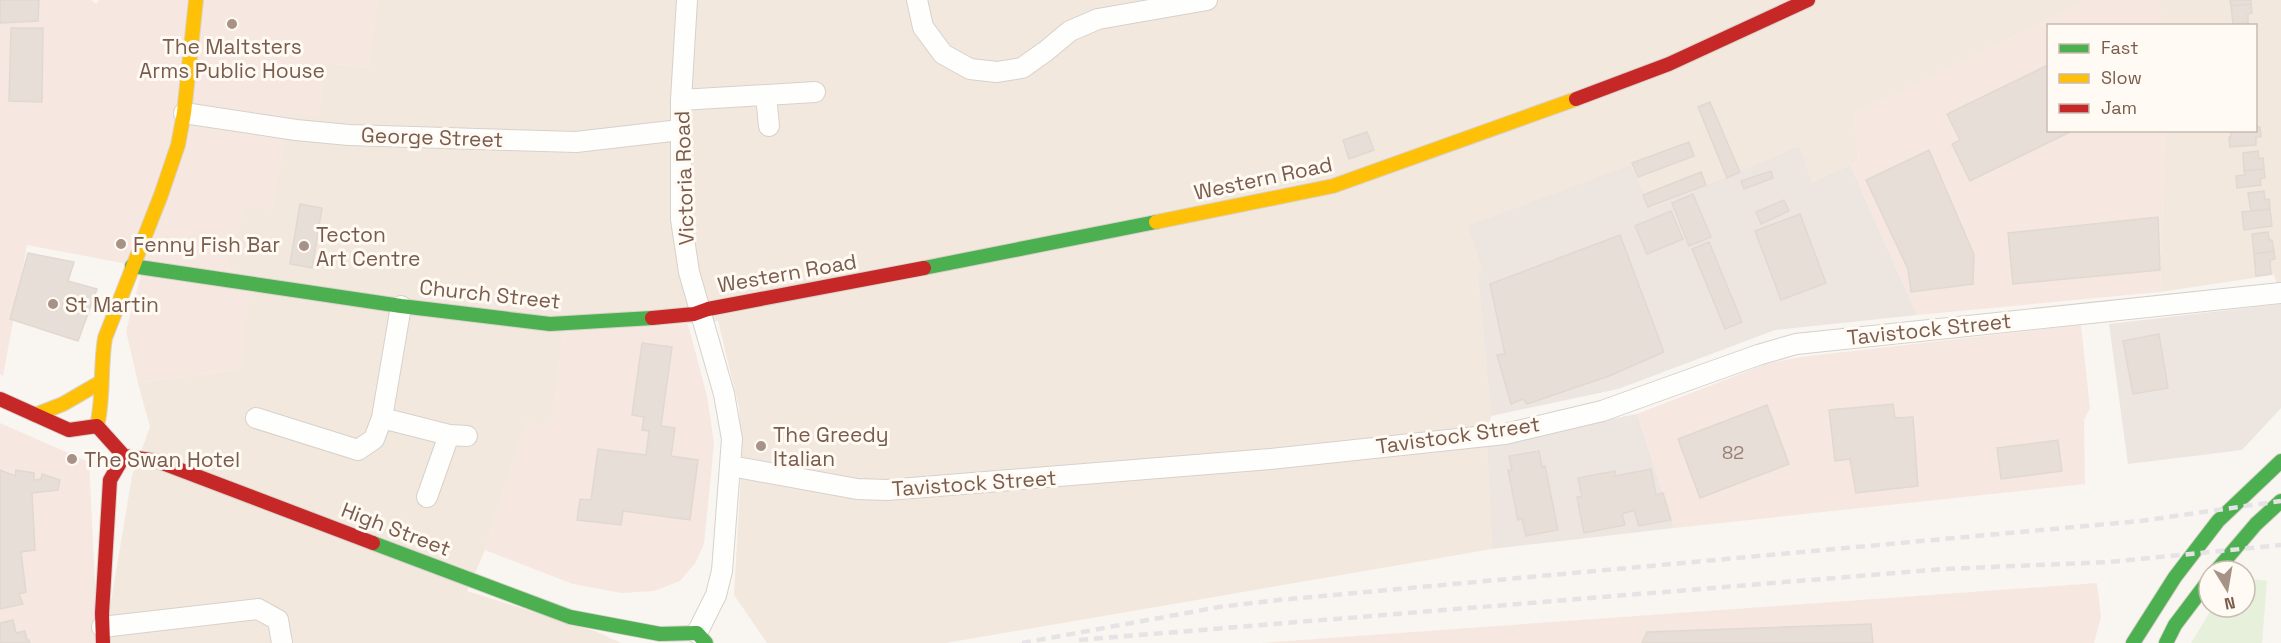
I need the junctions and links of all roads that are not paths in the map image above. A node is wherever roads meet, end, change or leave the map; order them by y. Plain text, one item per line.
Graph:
1 (196, 0) edge
2 (687, 0) edge
3 (917, 0) edge
4 (1207, 0) edge
5 (1808, 0) edge
6 (815, 92) dead end
7 (766, 95) junction
8 (681, 100) junction
9 (184, 112) junction
10 (769, 126) dead end
11 (681, 130) junction
12 (132, 266) junction
13 (2281, 293) edge
14 (401, 306) junction
15 (701, 312) junction
16 (101, 382) junction
17 (0, 399) edge
18 (35, 415) junction
19 (256, 418) dead end
20 (382, 418) junction
21 (97, 426) junction
22 (124, 456) junction
23 (2281, 461) edge
24 (731, 466) junction
25 (427, 497) dead end
26 (2281, 501) edge
27 (2226, 559) edge
28 (2197, 596) edge
29 (103, 635) edge
30 (701, 638) edge
31 (282, 643) edge
32 (2133, 643) edge
33 (2166, 643) edge

1 - 9 street
2 - 8 street, Victoria Road
3 - 4 street
5 - 15 street, Western Road
6 - 7 street
7 - 8 street
7 - 10 street
8 - 11 street, Victoria Road
9 - 11 street, George Street
9 - 12 street
11 - 15 street, Victoria Road
12 - 14 street, Church Street
12 - 16 street
13 - 24 street, Tavistock Street
14 - 15 street, Church Street
14 - 20 street
15 - 24 street, Victoria Road
16 - 18 street
16 - 21 street
17 - 18 street
18 - 21 street
19 - 20 street
20 - 25 street
21 - 22 street
22 - 29 street
22 - 30 street, High Street
23 - 32 street
24 - 30 street, Victoria Road
26 - 27 street
28 - 33 street
29 - 31 street

